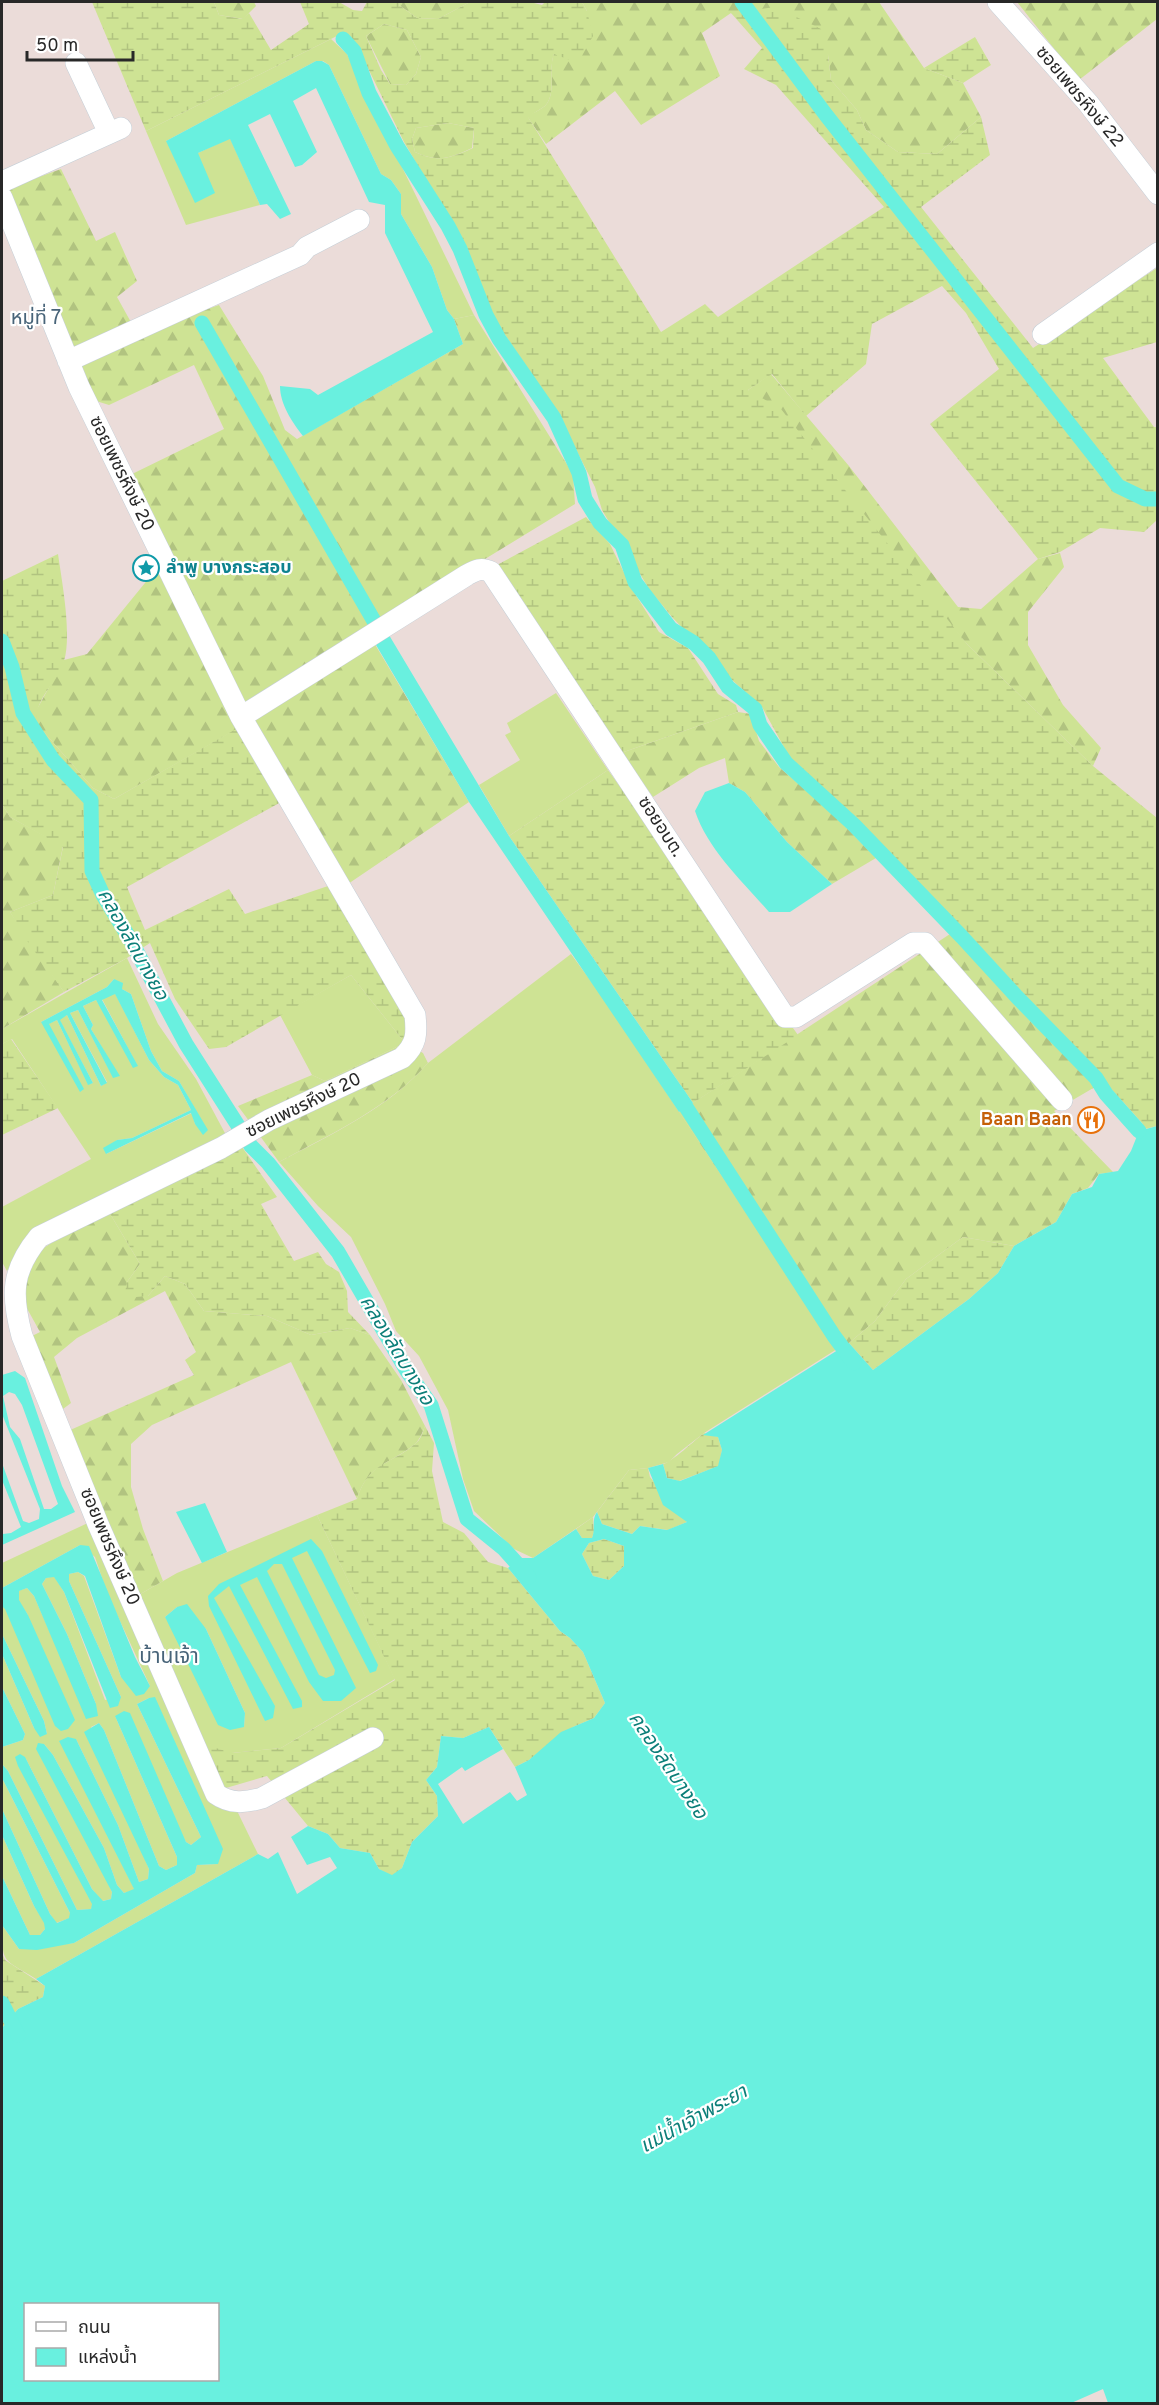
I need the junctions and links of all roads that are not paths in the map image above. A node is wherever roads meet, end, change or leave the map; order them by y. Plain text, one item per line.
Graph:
1 (998, 2) edge
2 (76, 63) dead end
3 (2, 182) edge
4 (1158, 194) edge
5 (2, 198) edge
6 (359, 220) dead end
7 (1158, 253) edge
8 (1043, 334) dead end
9 (68, 361) junction
10 (241, 717) junction
11 (1062, 1100) dead end
12 (373, 1738) dead end

1 - 4 street, ซอยเพชรหึงษ์ 22
2 - 3 street
5 - 9 street, ซอยเพชรหึงษ์ 20
6 - 9 street
7 - 8 street
9 - 10 street, ซอยเพชรหึงษ์ 20
10 - 11 street, ซอยอบต.
10 - 12 street, ซอยเพชรหึงษ์ 20

